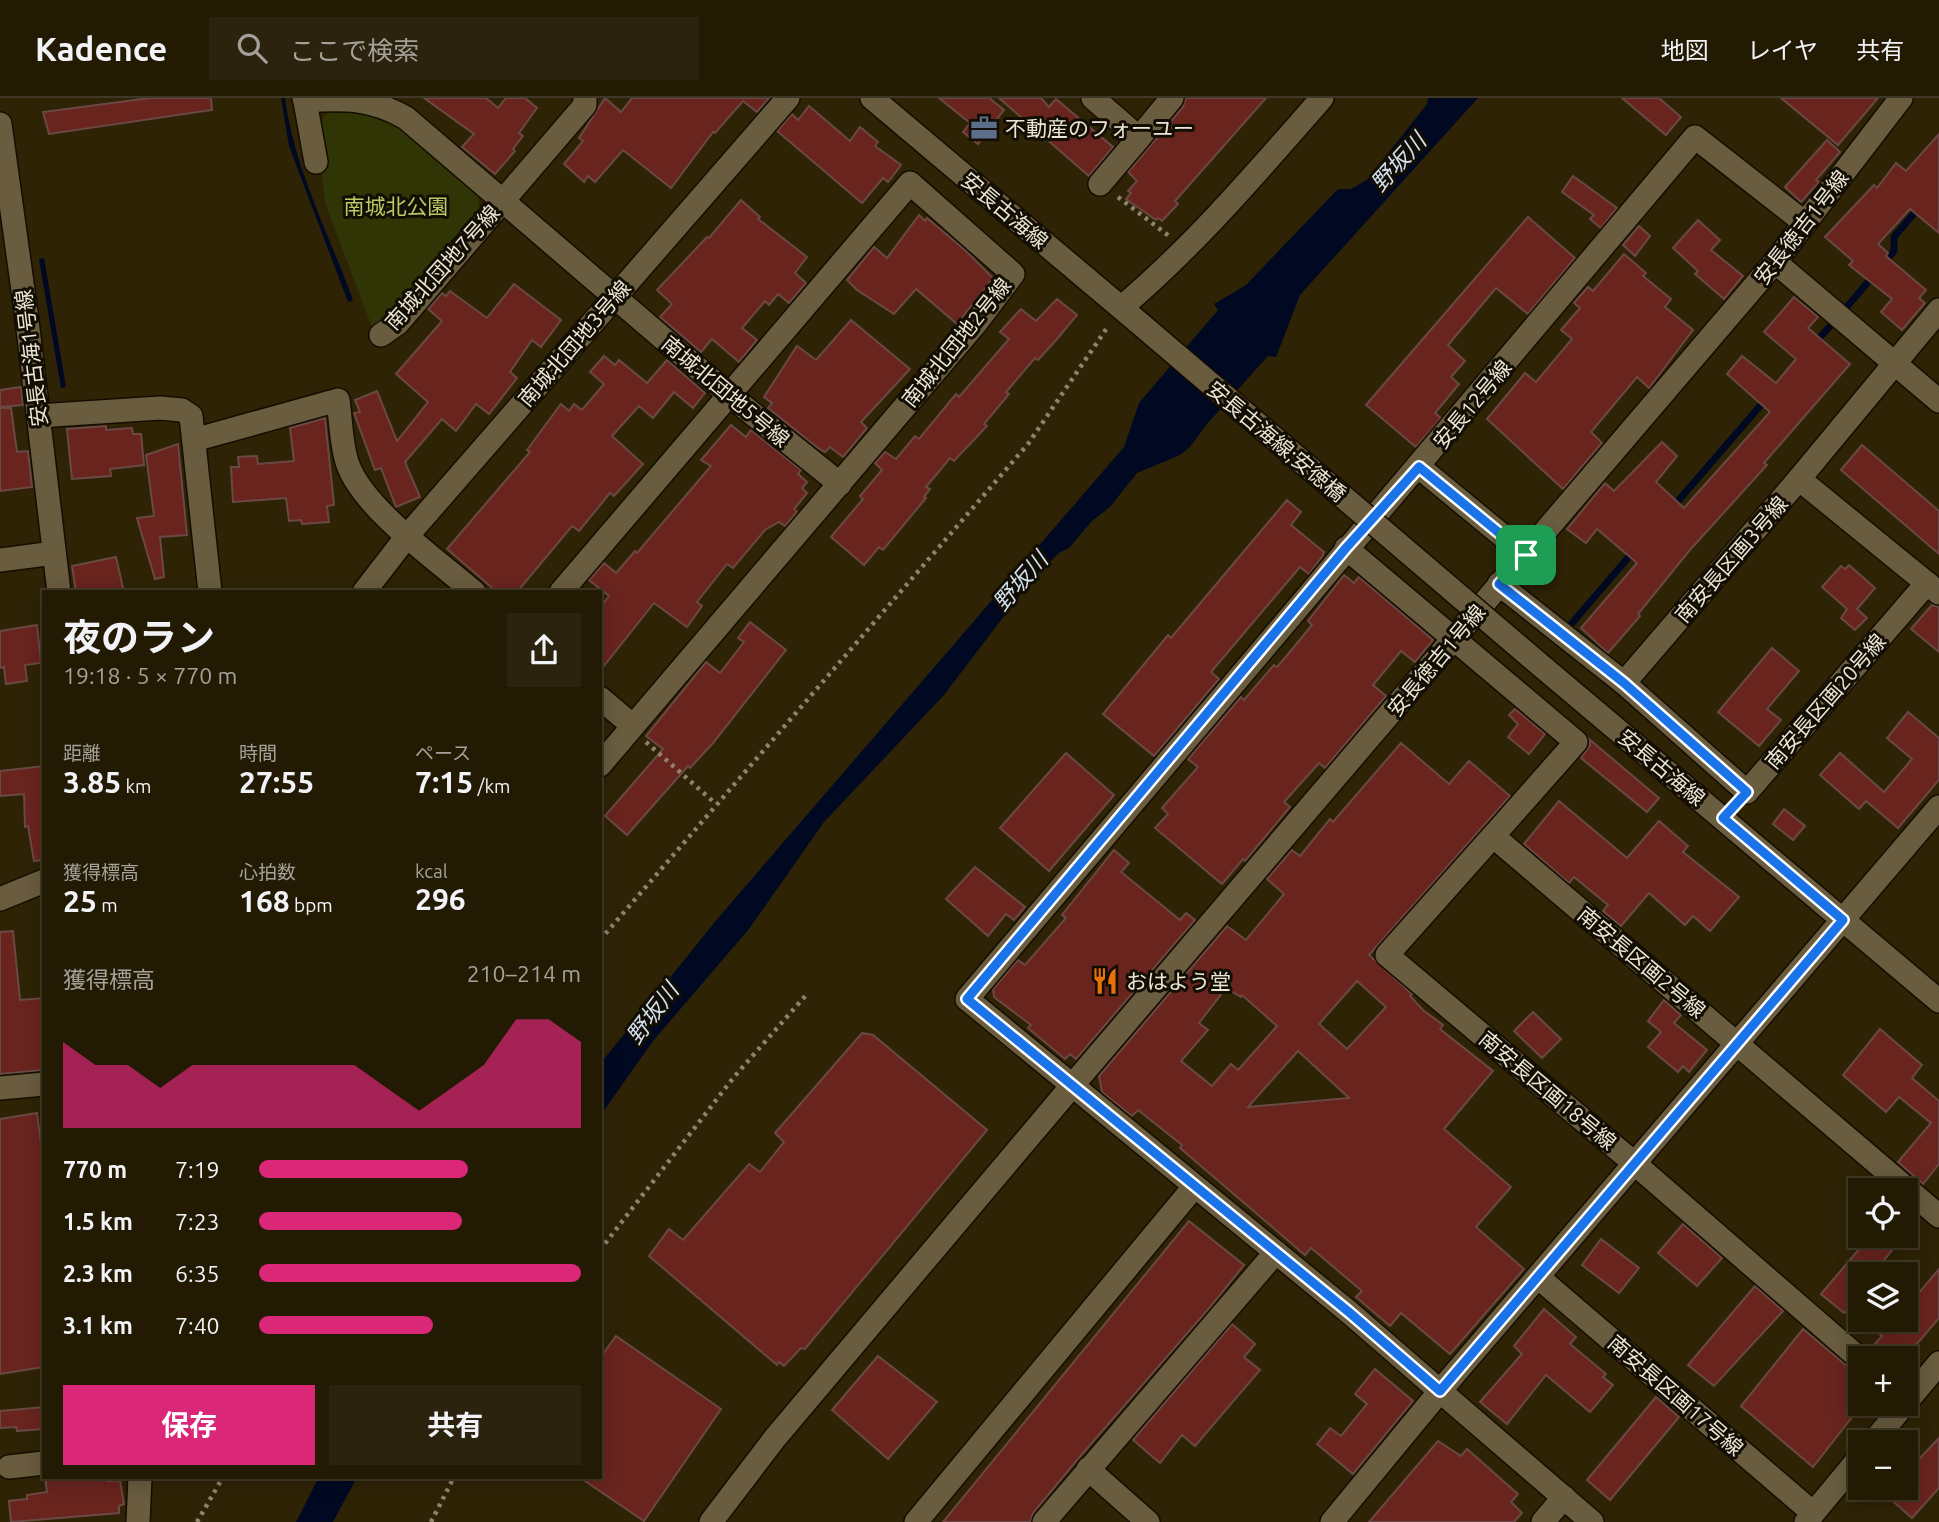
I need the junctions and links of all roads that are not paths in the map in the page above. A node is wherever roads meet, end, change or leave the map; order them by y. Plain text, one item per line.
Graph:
1 (585, 98) edge
2 (788, 98) edge
3 (872, 98) edge
4 (1093, 98) edge
5 (1172, 98) edge
6 (1322, 98) edge
7 (1901, 98) edge
8 (305, 100) edge
9 (0, 124) edge
10 (1139, 138) junction
11 (316, 162) dead end
12 (1100, 184) road end
13 (502, 199) junction
14 (1805, 223) junction
15 (1775, 262) junction
16 (613, 297) junction
17 (1939, 310) edge
18 (1130, 315) junction
19 (381, 335) dead end
20 (1895, 362) junction
21 (728, 394) junction
22 (1939, 401) edge
23 (38, 415) junction
24 (194, 440) junction
25 (1419, 467) junction
26 (1799, 479) junction
27 (840, 484) junction
28 (408, 535) junction
29 (1346, 548) junction
30 (54, 553) junction
31 (1526, 555) junction
32 (0, 560) edge
33 (1499, 584) junction
34 (1933, 588) edge
35 (59, 590) edge
36 (210, 590) edge
37 (366, 590) edge
38 (472, 590) edge
39 (563, 590) edge
40 (1454, 639) junction
41 (1545, 669) joint
42 (1624, 683) junction
43 (602, 700) edge
44 (632, 727) junction
45 (602, 763) edge
46 (1747, 792) junction
47 (1939, 807) edge
48 (1723, 818) junction
49 (1493, 836) junction
50 (42, 882) edge
51 (0, 899) edge
52 (1843, 920) junction
53 (1939, 1001) edge
54 (1738, 1044) junction
55 (42, 1084) edge
56 (1071, 1087) junction
57 (0, 1088) edge
58 (1634, 1163) junction
59 (1194, 1187) junction
60 (1939, 1216) edge
61 (1276, 1252) junction
62 (1538, 1277) junction
63 (1848, 1349) edge
64 (1939, 1363) edge
65 (1918, 1387) edge
66 (1440, 1391) junction
67 (1894, 1416) edge
68 (1882, 1430) edge
69 (42, 1463) edge
70 (9, 1467) dead end
71 (1088, 1469) junction
72 (1848, 1471) edge
73 (140, 1479) edge
74 (1564, 1497) junction
75 (1810, 1517) edge
76 (138, 1522) edge
77 (711, 1522) edge
78 (916, 1522) edge
79 (1044, 1522) edge
80 (1148, 1522) edge
81 (1332, 1522) edge
82 (1543, 1522) edge
83 (1592, 1522) edge

1 - 13 street, 南城北団地7号線
2 - 16 street, 南城北団地3号線
3 - 18 street, 安長古海線
4 - 10 street
5 - 10 street
6 - 18 street
7 - 14 street, 安長徳吉1号線
8 - 11 street
8 - 13 street, 南城北団地7号線
9 - 23 street, 安長古海1号線
10 - 12 street
13 - 16 street, 南城北団地7号線
13 - 19 street, 南城北団地7号線
14 - 15 street, 安長徳吉1号線
14 - 25 street, 安長12号線
15 - 20 street
15 - 31 street, 安長徳吉1号線
16 - 21 street, 南城北団地5号線
16 - 28 street, 南城北団地3号線
17 - 20 street, 南安長区画3号線
18 - 41 street, 安長古海線;安徳橋, bridge
20 - 22 street
20 - 26 street, 南安長区画3号線
21 - 27 street, 南城北団地5号線
21 - 27 street, 南城北団地2号線
21 - 39 street, 南城北団地2号線
23 - 24 street
23 - 30 street, 安長古海1号線
24 - 28 street
24 - 36 street
25 - 29 street, 安長12号線
25 - 31 street
26 - 34 street
26 - 42 street, 南安長区画3号線
27 - 44 street, 南城北団地2号線
28 - 37 street, 南城北団地3号線
28 - 38 street
29 - 40 street
29 - 56 street, 安長12号線
30 - 32 street
30 - 35 street, 安長古海1号線
31 - 33 street, 安長徳吉1号線
33 - 40 street, 安長徳吉1号線
33 - 42 street
34 - 46 street, 南安長区画20号線
40 - 49 street
40 - 56 street, 安長徳吉1号線
41 - 48 street, 安長古海線
42 - 46 street
43 - 44 street
44 - 45 street, 南城北団地2号線
46 - 48 street, 南安長区画20号線
47 - 52 street
48 - 52 street, 安長古海線
49 - 54 street, 南安長区画2号線
49 - 58 street, 南安長区画18号線
50 - 51 street
52 - 53 street, 安長古海線
52 - 54 street
54 - 58 street
54 - 60 street, 南安長区画2号線
55 - 57 street
56 - 59 street
56 - 77 street, 安長徳吉1号線
58 - 62 street
58 - 63 street, 南安長区画18号線
59 - 61 street
59 - 78 street
61 - 66 street
61 - 71 street
62 - 66 street
62 - 75 street, 南安長区画17号線
64 - 65 street
66 - 74 street
66 - 81 street
67 - 68 street
69 - 70 street
71 - 79 street
71 - 80 street
72 - 75 street
73 - 76 street
74 - 82 street
74 - 83 street

